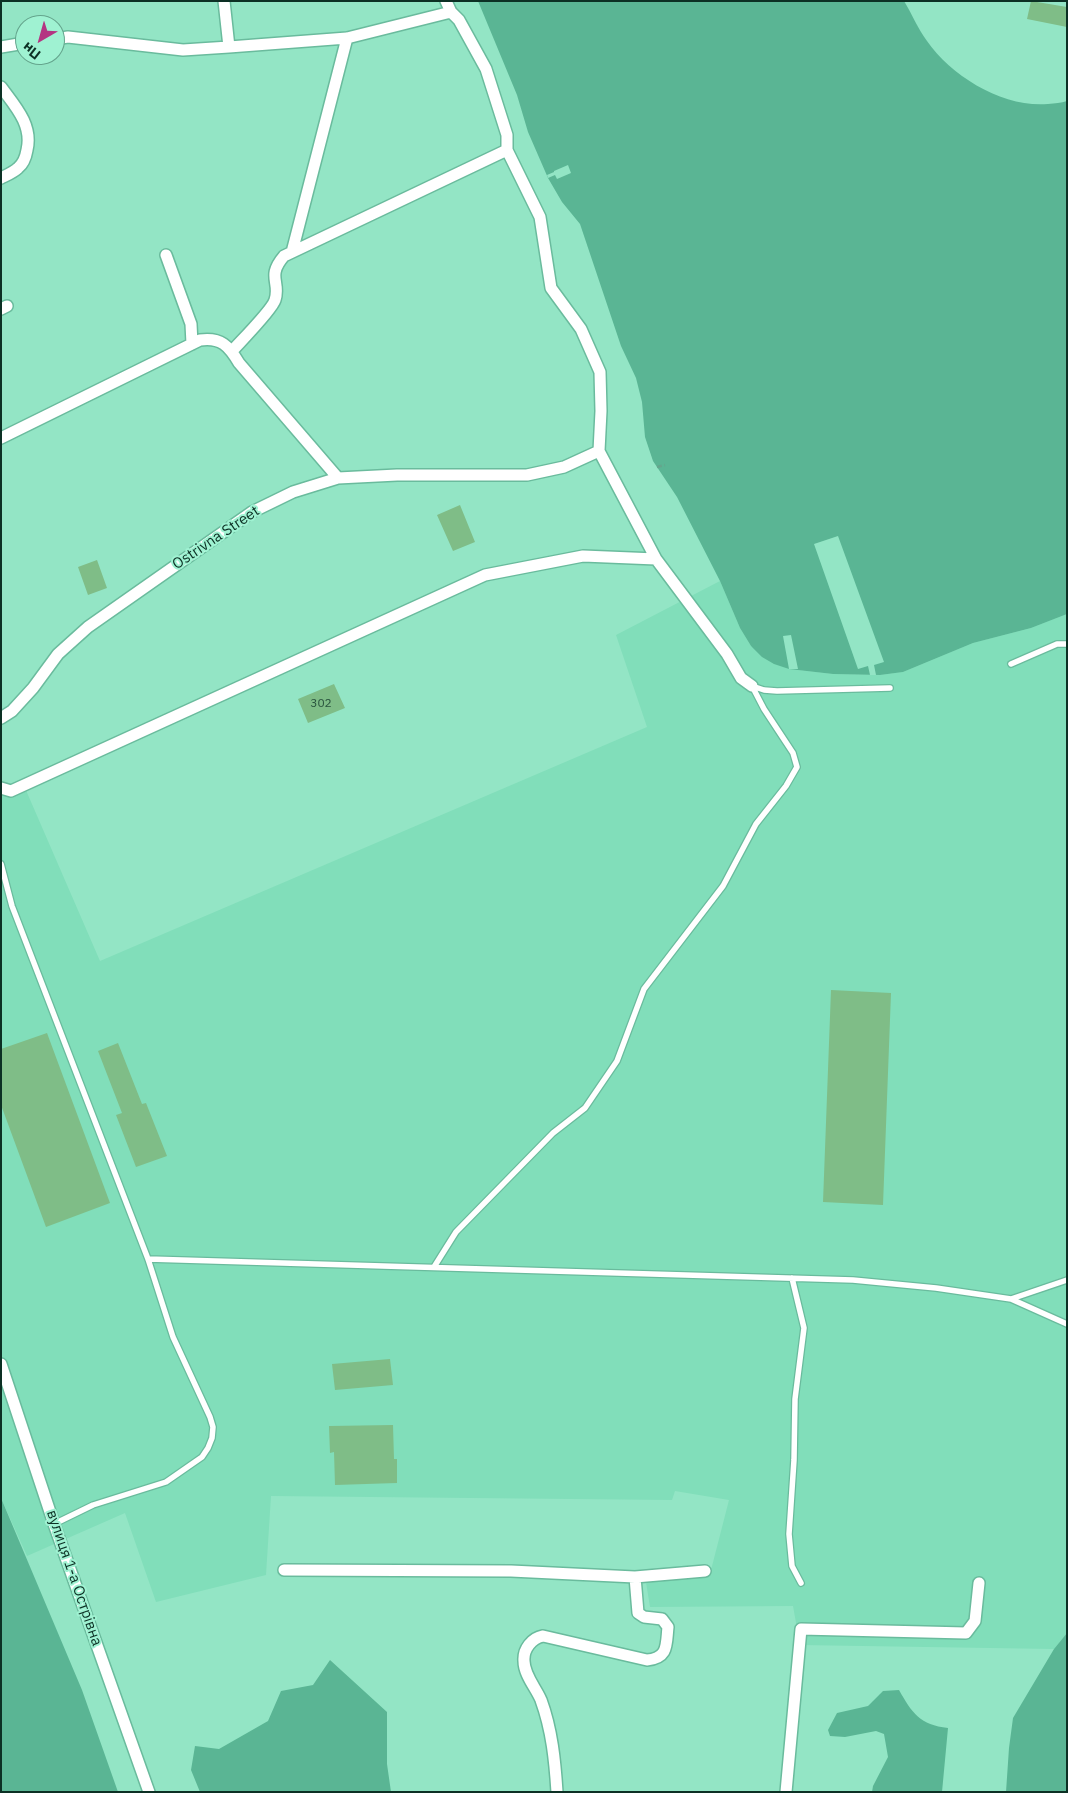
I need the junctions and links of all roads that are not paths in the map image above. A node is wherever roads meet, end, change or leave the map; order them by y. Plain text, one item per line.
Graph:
1 (224, 1) edge
2 (448, 6) edge
3 (65, 37) edge
4 (347, 38) junction
5 (15, 45) edge
6 (1, 47) edge
7 (229, 47) junction
8 (1, 87) edge
9 (508, 150) junction
10 (1, 178) edge
11 (292, 252) junction
12 (166, 255) dead end
13 (192, 344) junction
14 (232, 351) junction
15 (1, 438) edge
16 (599, 451) junction
17 (338, 478) junction
18 (656, 559) junction
19 (1067, 644) edge
20 (1011, 664) dead end
21 (752, 686) junction
22 (890, 688) dead end
23 (1, 718) edge
24 (1, 788) edge
25 (1, 864) edge
26 (148, 1259) junction
27 (434, 1267) junction
28 (792, 1278) junction
29 (1067, 1280) edge
30 (1010, 1299) junction
31 (1067, 1324) edge
32 (1, 1364) edge
33 (54, 1524) junction
34 (284, 1570) dead end
35 (705, 1571) dead end
36 (635, 1577) junction
37 (801, 1583) dead end
38 (979, 1583) dead end
39 (150, 1792) edge
40 (557, 1792) edge
41 (786, 1792) edge

1 - 7 street
2 - 4 street
2 - 9 street
3 - 7 street
4 - 7 street
4 - 11 street
5 - 6 street
8 - 10 street
9 - 11 street
9 - 16 street
11 - 14 street
12 - 13 street
13 - 14 street
13 - 15 street
14 - 17 street
16 - 17 street, Ostrivna Street
16 - 18 street
17 - 23 street, Ostrivna Street
18 - 21 street
18 - 24 street
19 - 20 lane
21 - 22 lane
21 - 27 lane
25 - 26 lane
26 - 27 lane
26 - 33 lane
27 - 28 lane
28 - 30 lane
28 - 37 lane
29 - 30 lane
30 - 31 lane
32 - 33 street, вулиця 1-а Острівна
33 - 39 street, вулиця 1-а Острівна
34 - 36 street
35 - 36 street
36 - 40 street
38 - 41 street

